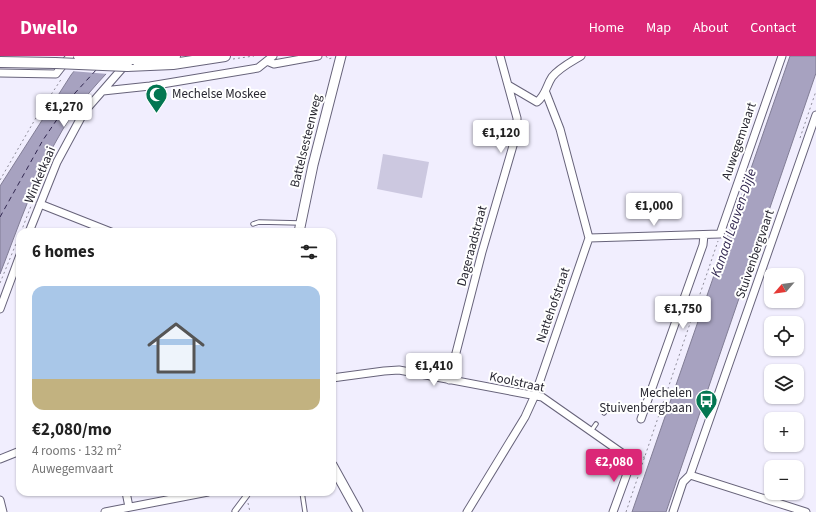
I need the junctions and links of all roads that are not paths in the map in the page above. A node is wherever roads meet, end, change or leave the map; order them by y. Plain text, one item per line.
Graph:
1 (70, 56) edge
2 (78, 56) edge
3 (175, 56) edge
4 (225, 56) edge
5 (318, 56) edge
6 (341, 56) edge
7 (500, 56) edge
8 (581, 56) edge
9 (782, 56) edge
10 (270, 58) edge
11 (131, 60) edge
12 (0, 62) edge
13 (0, 73) edge
14 (508, 85) junction
15 (104, 91) junction
16 (546, 93) junction
17 (816, 115) edge
18 (40, 204) junction
19 (253, 224) dead end
20 (300, 227) edge
21 (31, 228) edge
22 (101, 228) edge
23 (704, 235) junction
24 (589, 238) junction
25 (16, 266) edge
26 (0, 309) edge
27 (336, 377) edge
28 (449, 380) junction
29 (535, 395) junction
30 (617, 410) dead end
31 (604, 413) dead end
32 (641, 419) dead end
33 (596, 424) dead end
34 (591, 431) junction
35 (16, 453) edge
36 (0, 459) edge
37 (336, 474) edge
38 (690, 475) junction
39 (127, 496) edge
40 (188, 496) edge
41 (246, 496) edge
42 (303, 496) edge
43 (0, 500) edge
44 (149, 504) junction
45 (129, 507) junction
46 (235, 511) dead end
47 (3, 512) edge
48 (105, 512) edge
49 (151, 512) edge
50 (305, 512) edge
51 (358, 512) edge
52 (468, 512) edge
53 (613, 512) edge
54 (673, 512) edge
55 (806, 512) edge

1 - 13 street
2 - 11 main road, bridge
3 - 11 main road
4 - 11 main road
5 - 10 street
6 - 20 main road, Battelsesteenweg
7 - 14 street, Dageraadstraat
8 - 16 street
9 - 23 street, Auwegemvaart
10 - 15 street
11 - 12 main road, bridge
11 - 15 street, Winketkaai
14 - 16 street
14 - 28 street, Dageraadstraat
15 - 18 street, Winketkaai
16 - 24 street
17 - 38 street, Stuivenbergvaart
18 - 21 street, Winketkaai
18 - 22 street
19 - 20 lane
23 - 24 street
23 - 32 street
24 - 29 street, Nattehofstraat
25 - 26 street
27 - 28 street, Koolstraat
28 - 29 street, Koolstraat
29 - 34 street, Koolstraat
29 - 52 street, Nattehofstraat
30 - 31 lane
33 - 34 lane
34 - 53 street, Koolstraat
35 - 36 street
37 - 51 main road
38 - 54 street, Stuivenbergvaart
38 - 55 street
39 - 45 street
40 - 44 street
41 - 46 street
42 - 50 lane
43 - 47 street
44 - 45 street
44 - 49 street
45 - 48 street

